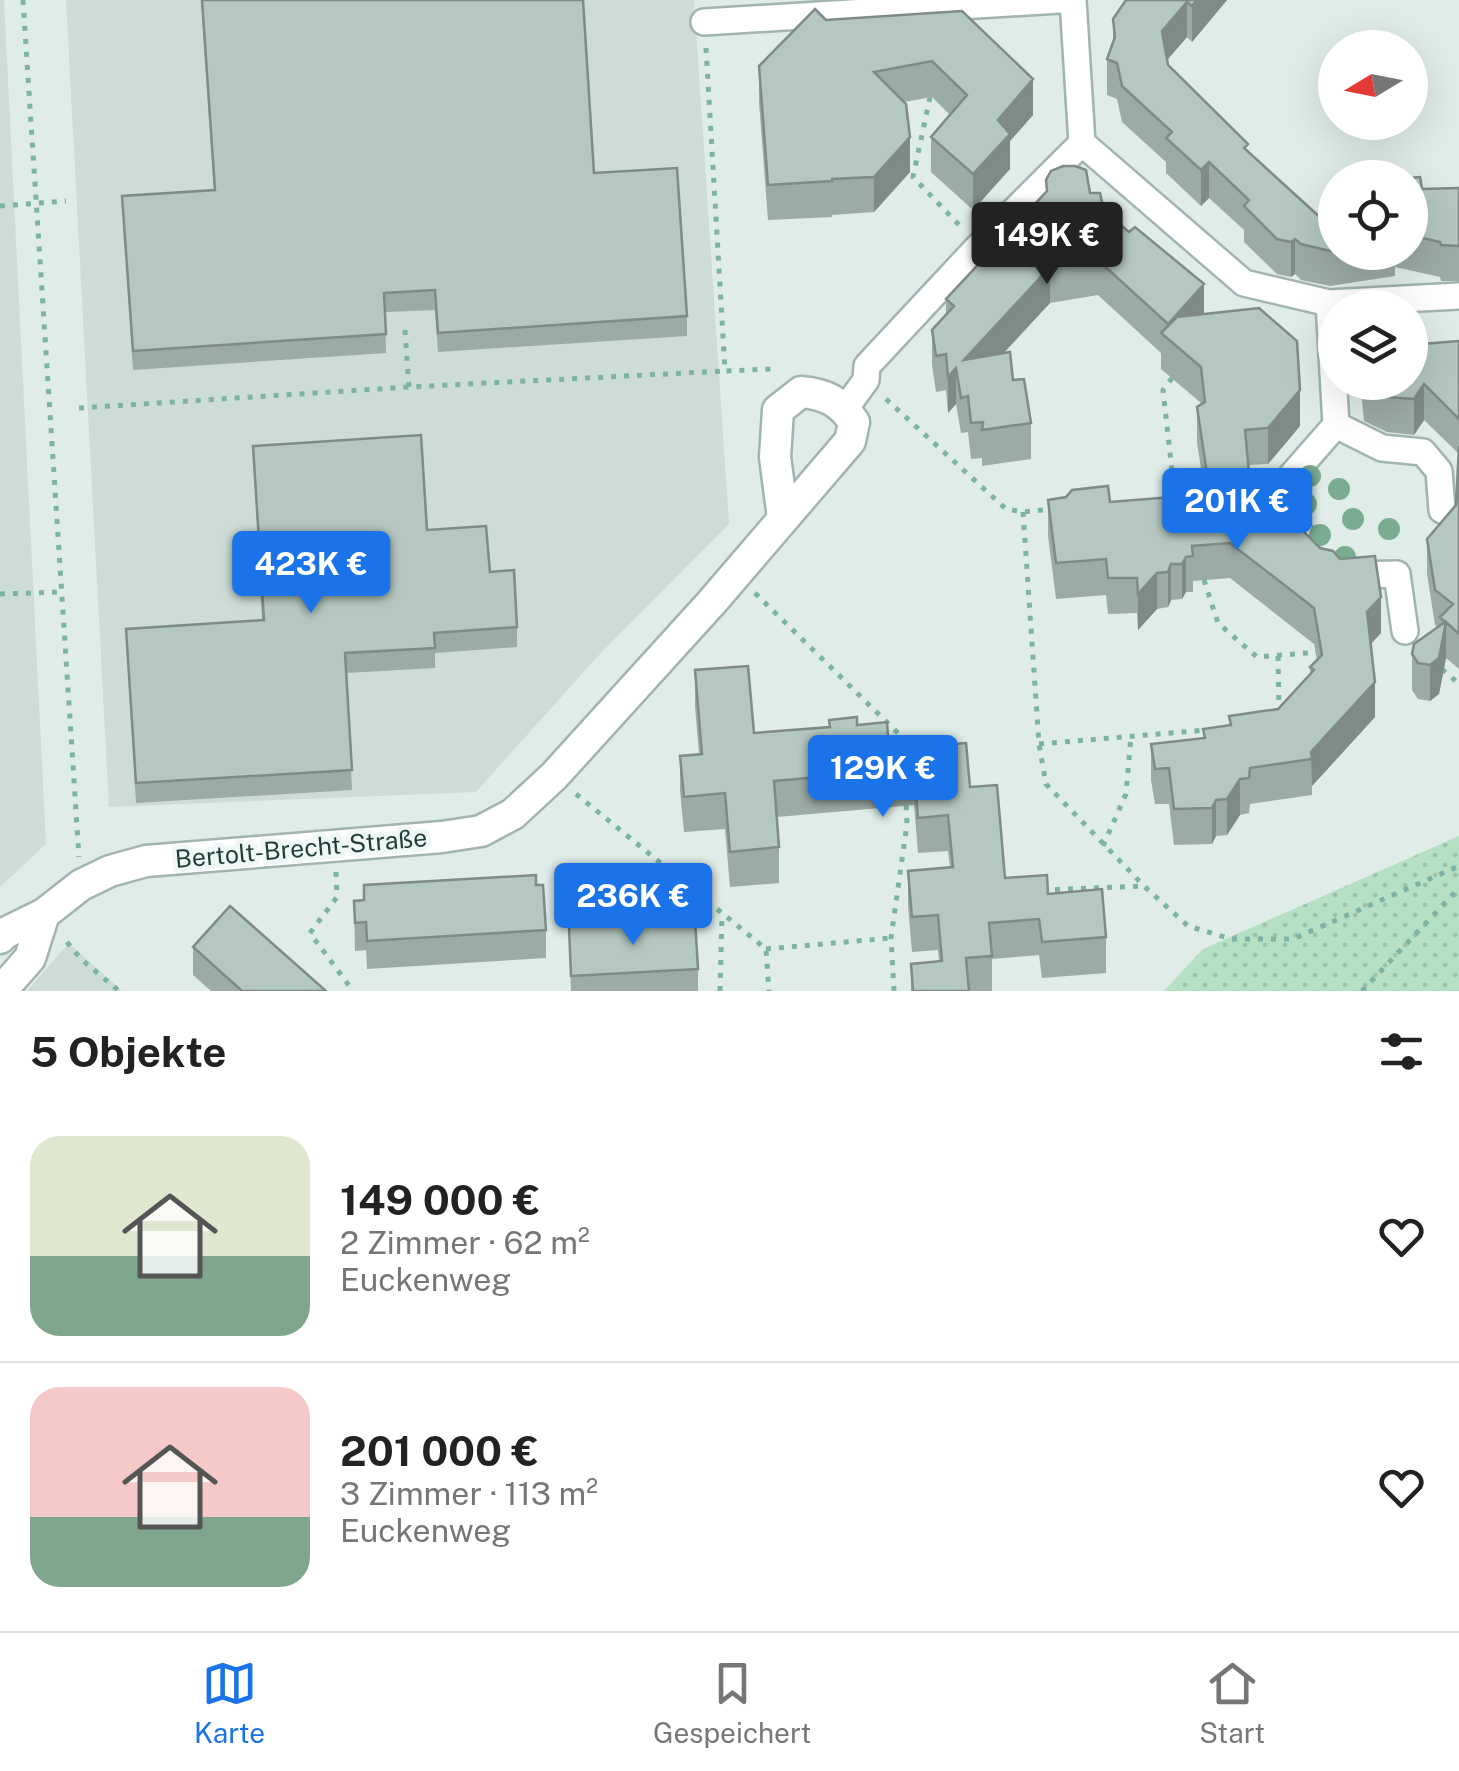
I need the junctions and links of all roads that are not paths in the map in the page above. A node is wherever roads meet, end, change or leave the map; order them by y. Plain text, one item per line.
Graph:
1 (1060, 0) edge
2 (1073, 0) edge
3 (903, 5) edge
4 (704, 22) road end
5 (1082, 143) junction
6 (1459, 296) edge
7 (1428, 297) edge
8 (1318, 300) edge
9 (1335, 400) edge
10 (845, 409) junction
11 (1336, 425) junction
12 (1442, 510) dead end
13 (783, 518) junction
14 (1405, 631) road end
15 (44, 914) junction
16 (0, 938) edge
17 (0, 991) edge

1 - 3 street
2 - 5 street
3 - 4 street
5 - 8 street
5 - 10 street
6 - 7 street
9 - 11 street
10 - 13 street, Bertolt-Brecht-Straße
10 - 13 street
11 - 12 street
11 - 14 street
13 - 15 street, Bertolt-Brecht-Straße
15 - 16 street, Bertolt-Brecht-Straße
15 - 17 street

